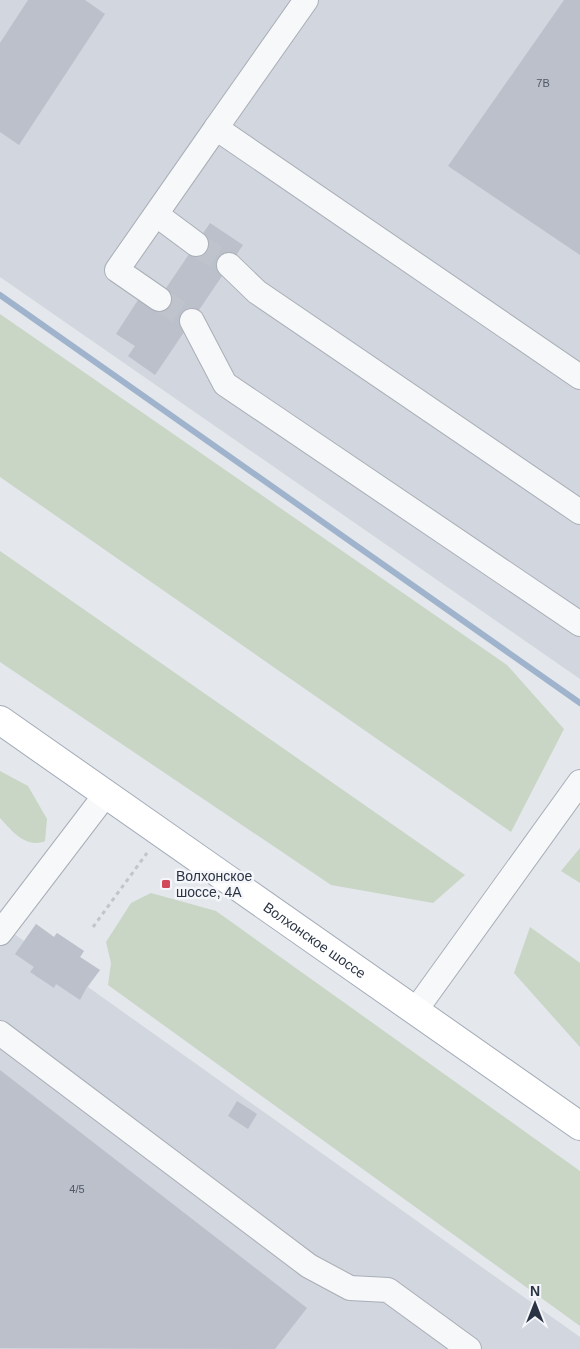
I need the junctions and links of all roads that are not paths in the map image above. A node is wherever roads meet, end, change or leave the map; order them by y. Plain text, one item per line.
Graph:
1 (306, 0) edge
2 (216, 128) junction
3 (157, 215) junction
4 (196, 244) tunnel mouth
5 (229, 265) tunnel mouth
6 (159, 299) tunnel mouth
7 (192, 321) tunnel mouth
8 (580, 377) edge
9 (580, 512) edge
10 (580, 624) edge
11 (0, 720) edge
12 (580, 782) edge
13 (106, 794) junction
14 (0, 933) edge
15 (415, 1010) junction
16 (0, 1033) edge
17 (580, 1126) edge
18 (469, 1349) edge

1 - 2 street
2 - 3 street
2 - 8 street
3 - 4 street
3 - 6 street
5 - 9 street
7 - 10 street
11 - 13 main road, Волхонское шоссе
12 - 15 street
13 - 14 street
13 - 15 main road, Волхонское шоссе
15 - 17 main road, Волхонское шоссе
16 - 18 street

